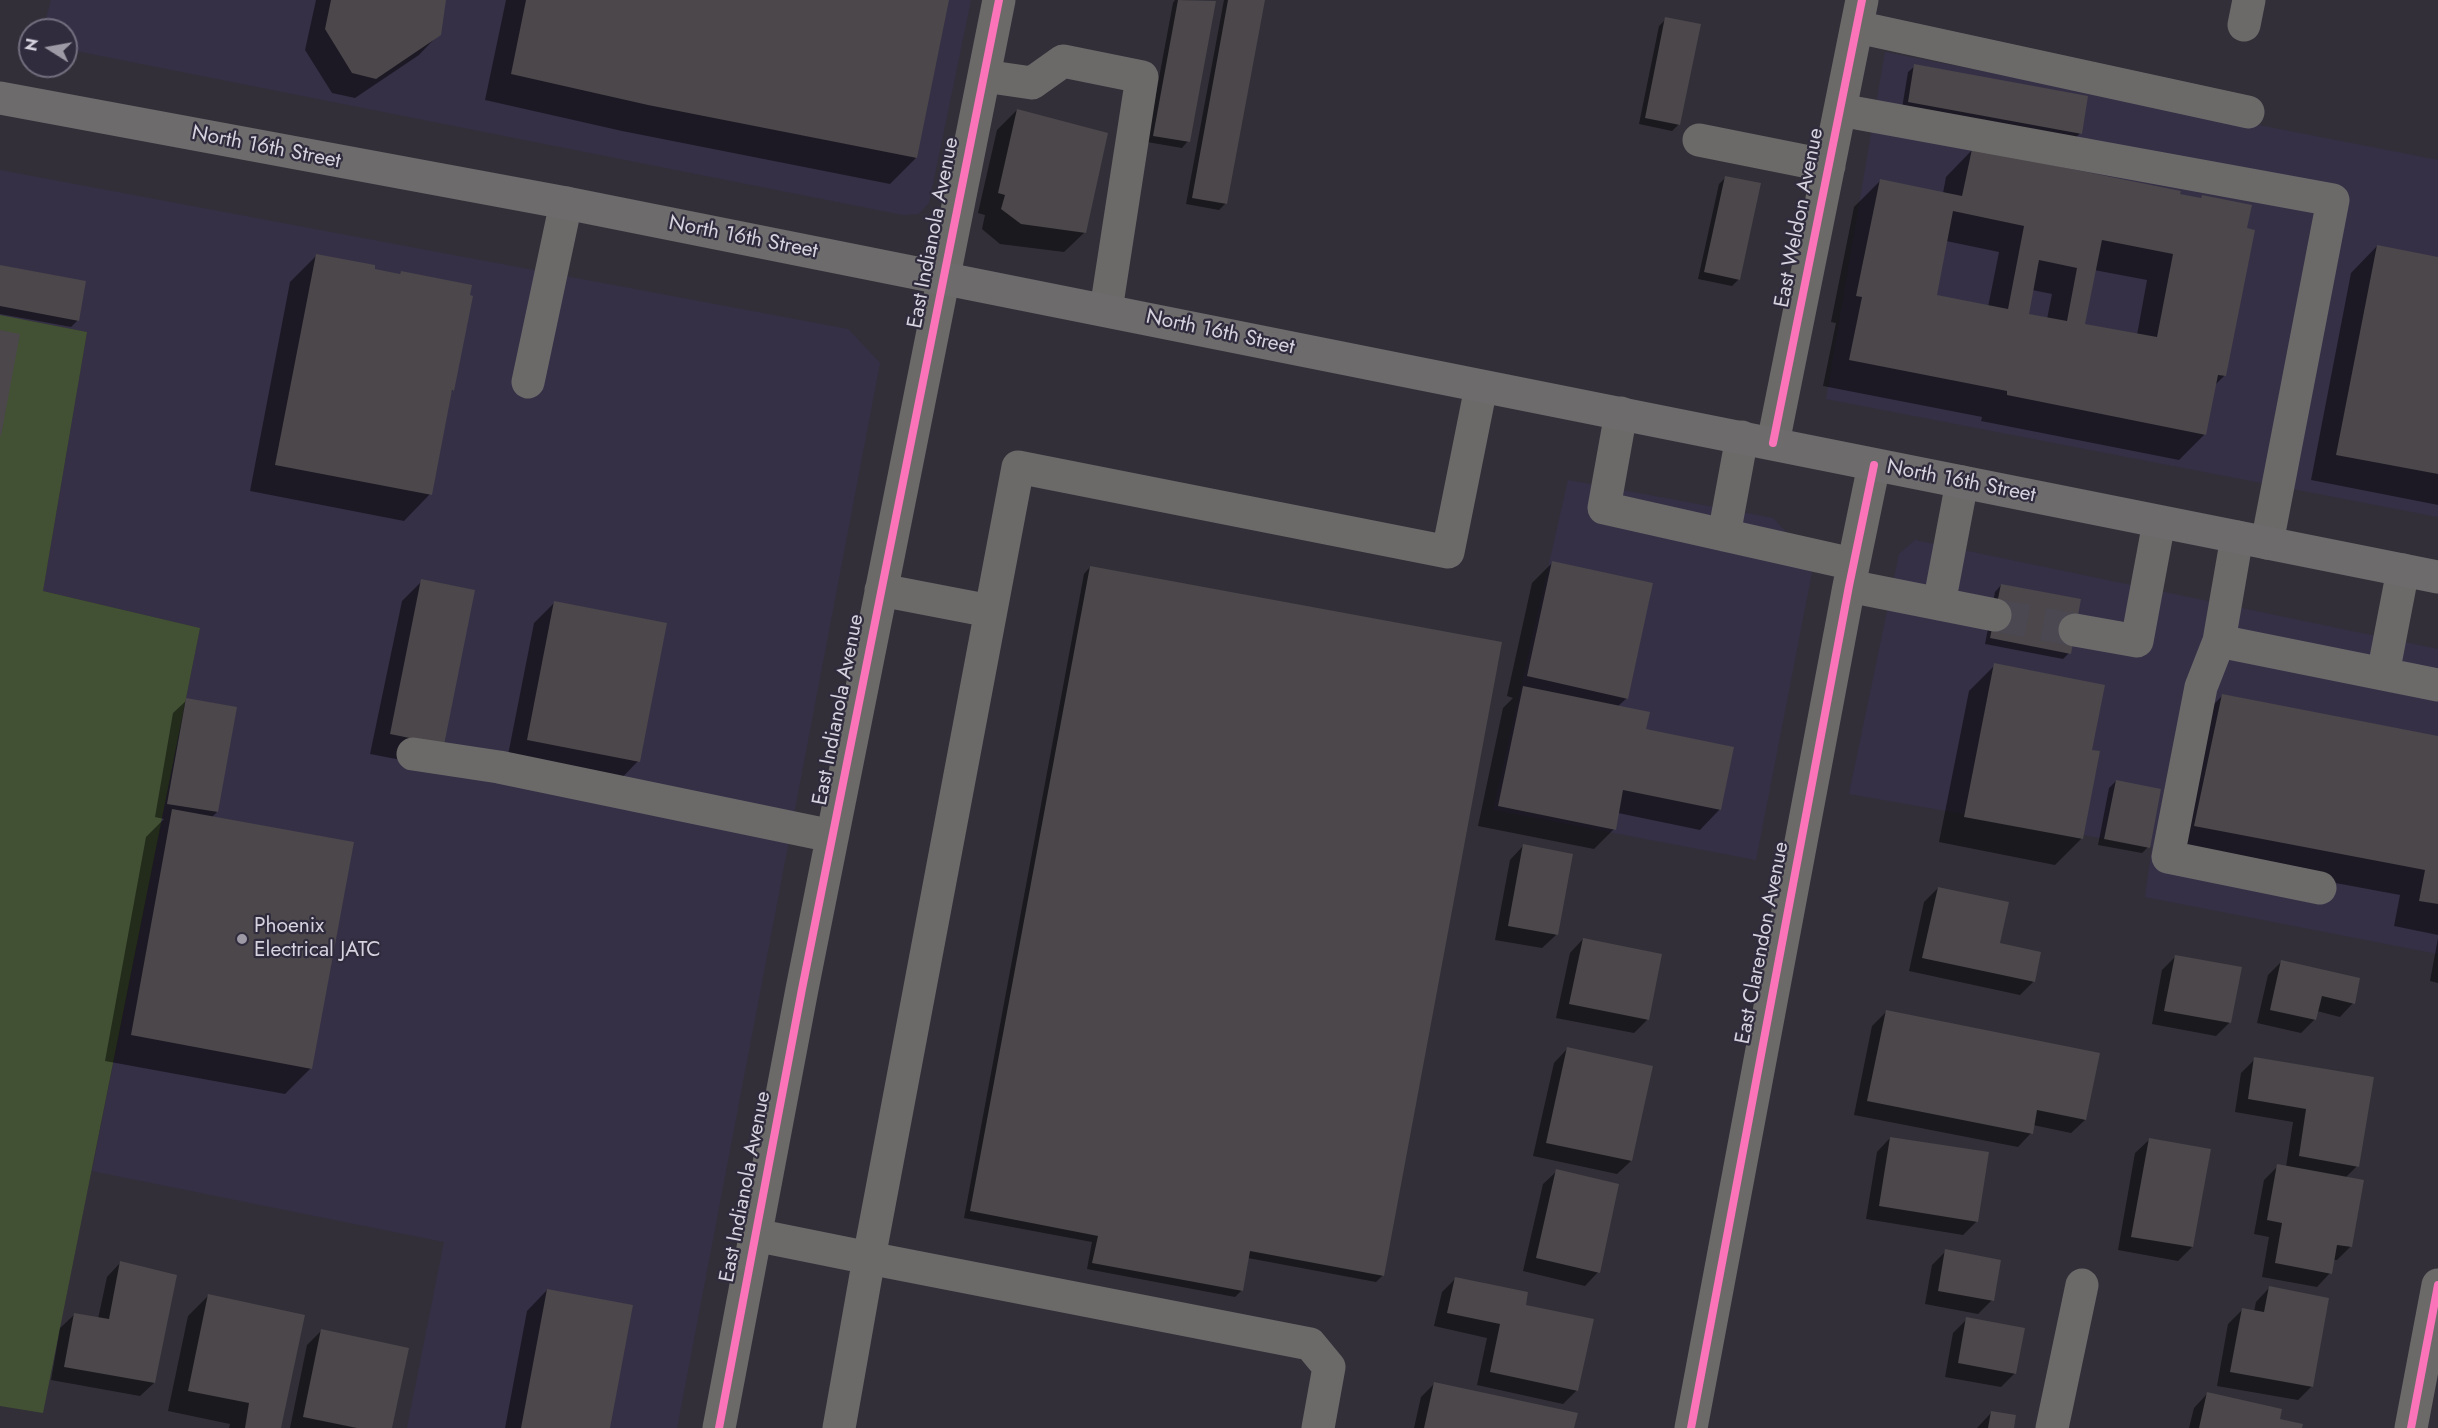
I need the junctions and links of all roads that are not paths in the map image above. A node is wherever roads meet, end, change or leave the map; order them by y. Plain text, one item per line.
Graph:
1 (999, 0) edge
2 (1859, 13) edge
3 (984, 76) junction
4 (0, 98) edge
5 (1840, 110) junction
6 (2248, 112) dead end
7 (1699, 140) dead end
8 (1829, 166) junction
9 (566, 203) junction
10 (944, 278) junction
11 (1106, 310) junction
12 (528, 382) dead end
13 (1481, 387) junction
14 (1621, 413) junction
15 (1757, 440) junction
16 (1874, 465) junction
17 (1962, 482) junction
18 (2159, 522) junction
19 (1724, 535) junction
20 (2252, 540) junction
21 (2403, 570) junction
22 (1851, 575) junction
23 (2438, 577) edge
24 (881, 590) junction
25 (1939, 604) junction
26 (990, 611) junction
27 (1995, 615) tunnel mouth
28 (2075, 630) tunnel mouth
29 (2219, 641) junction
30 (2383, 674) junction
31 (2438, 685) edge
32 (413, 754) dead end
33 (832, 836) junction
34 (2320, 888) dead end
35 (755, 1235) junction
36 (869, 1258) junction
37 (2082, 1285) dead end
38 (2438, 1285) edge
39 (719, 1428) edge
40 (838, 1428) edge
41 (1318, 1428) edge
42 (1691, 1428) edge
43 (2052, 1428) edge
44 (2410, 1428) edge

1 - 3 street, East Indianola Avenue
2 - 5 street, East Weldon Avenue
2 - 6 street
3 - 10 street, East Indianola Avenue
3 - 11 street
4 - 9 main road, North 16th Street
5 - 8 street, East Weldon Avenue
5 - 20 street
7 - 8 street
8 - 15 street, East Weldon Avenue
9 - 10 main road, North 16th Street
9 - 12 street
10 - 11 main road, North 16th Street
10 - 24 street, East Indianola Avenue
11 - 13 main road, North 16th Street
13 - 14 main road, North 16th Street
13 - 26 street
14 - 15 main road, North 16th Street
14 - 19 street
15 - 16 main road, North 16th Street
15 - 19 street, East Weldon Avenue
16 - 17 main road, North 16th Street
16 - 22 street, East Clarendon Avenue
17 - 18 main road, North 16th Street
17 - 25 street
18 - 20 main road, North 16th Street
18 - 28 street
19 - 22 street
20 - 21 main road, North 16th Street
20 - 29 street
21 - 23 main road, North 16th Street
21 - 30 street
22 - 25 street
22 - 42 street, East Clarendon Avenue
24 - 26 street
24 - 33 street, East Indianola Avenue
25 - 27 street
26 - 36 street
29 - 30 street
29 - 34 street
30 - 31 street
32 - 33 street
33 - 35 street, East Indianola Avenue
35 - 36 street
35 - 39 street, East Indianola Avenue
36 - 40 street
36 - 41 street
37 - 43 street
38 - 44 street

